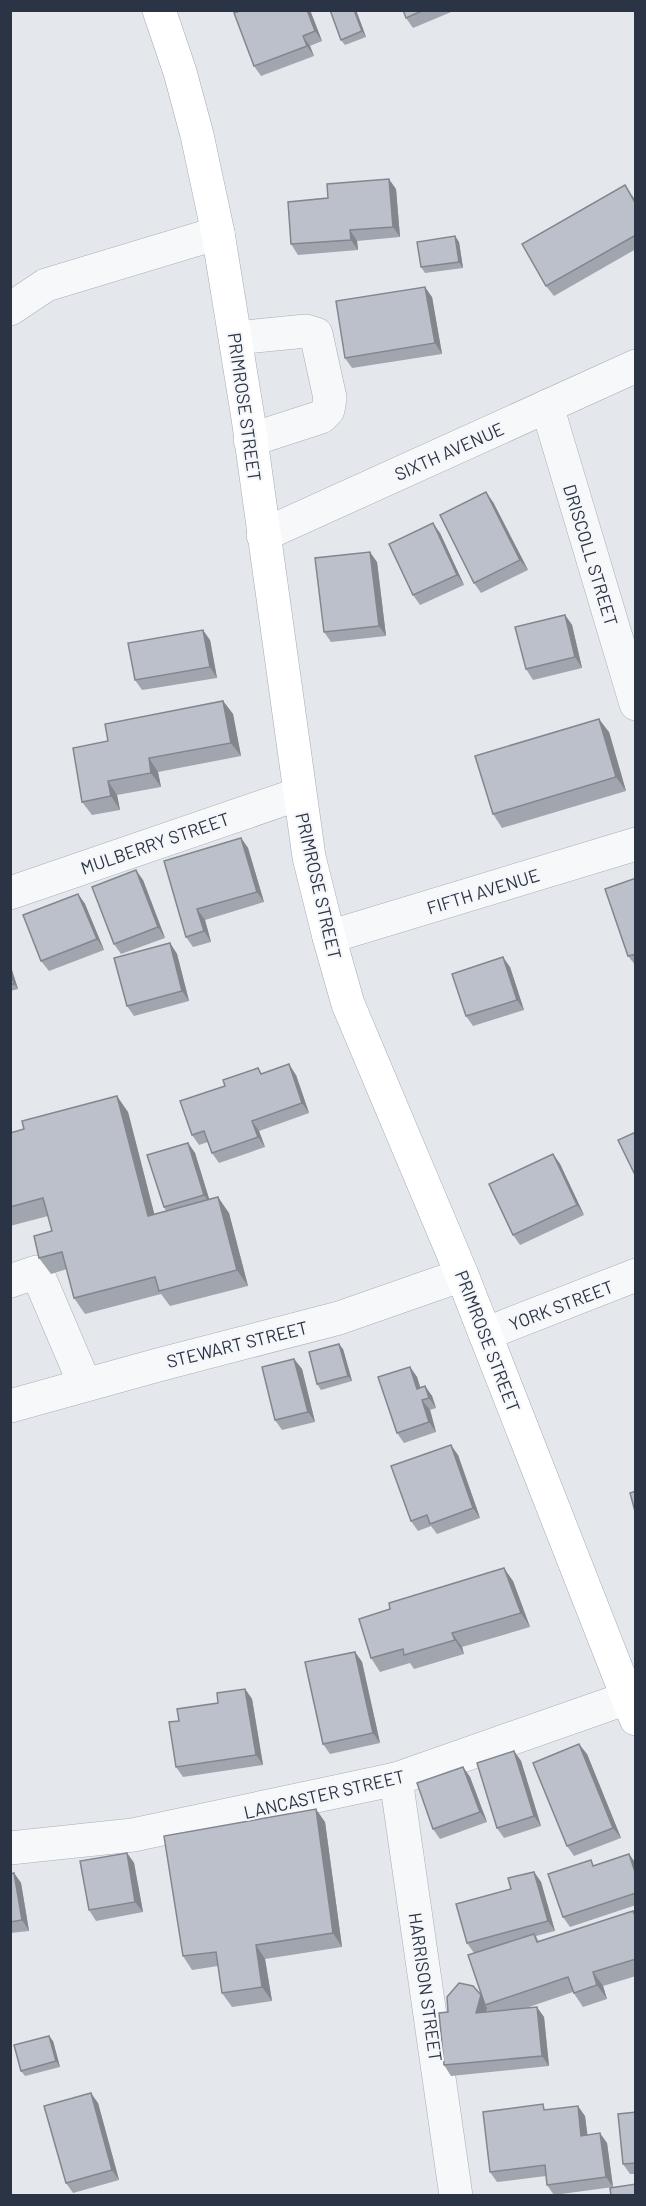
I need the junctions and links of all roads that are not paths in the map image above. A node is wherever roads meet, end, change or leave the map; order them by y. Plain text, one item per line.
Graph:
1 (159, 10) edge
2 (218, 233) junction
3 (10, 309) edge
4 (236, 338) junction
5 (636, 366) edge
6 (547, 406) junction
7 (250, 440) junction
8 (263, 535) junction
9 (636, 704) edge
10 (299, 794) junction
11 (636, 843) edge
12 (10, 893) edge
13 (329, 937) junction
14 (462, 1275) junction
15 (636, 1275) edge
16 (10, 1281) edge
17 (485, 1335) junction
18 (85, 1385) junction
19 (10, 1407) edge
20 (632, 1709) edge
21 (396, 1779) junction
22 (10, 1848) edge
23 (456, 2196) edge

1 - 2 main road, PRIMROSE STREET
2 - 3 street
2 - 4 main road, PRIMROSE STREET
4 - 7 main road, PRIMROSE STREET
4 - 7 street
5 - 6 street, SIXTH AVENUE
6 - 8 street, SIXTH AVENUE
6 - 9 street, DRISCOLL STREET
7 - 8 main road, PRIMROSE STREET
8 - 10 main road, PRIMROSE STREET
10 - 12 street, MULBERRY STREET
10 - 13 main road, PRIMROSE STREET
11 - 13 street, FIFTH AVENUE
13 - 14 main road, PRIMROSE STREET
14 - 17 main road, PRIMROSE STREET
14 - 18 street, STEWART STREET
15 - 17 street, YORK STREET
16 - 18 street
17 - 20 main road, PRIMROSE STREET
18 - 19 street, STEWART STREET
20 - 21 street, LANCASTER STREET
21 - 22 street, LANCASTER STREET
21 - 23 street, HARRISON STREET

